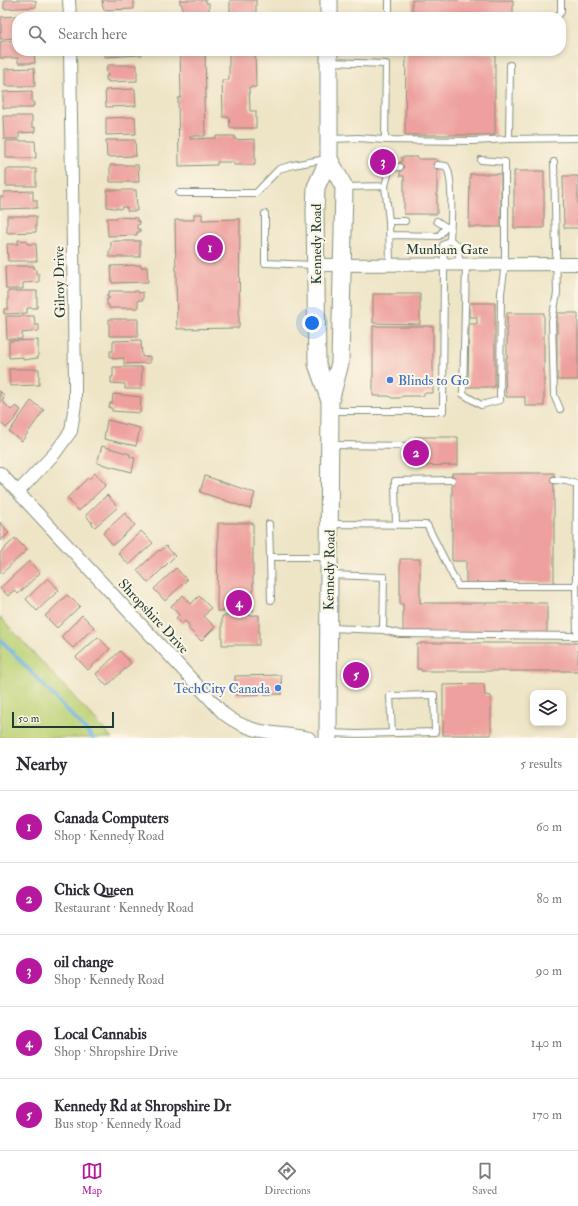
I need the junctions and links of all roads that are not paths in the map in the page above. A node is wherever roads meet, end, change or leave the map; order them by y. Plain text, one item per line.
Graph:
1 (69, 0) edge
2 (329, 0) edge
3 (389, 0) edge
4 (561, 0) edge
5 (70, 12) edge
6 (329, 12) edge
7 (389, 12) edge
8 (561, 12) edge
9 (70, 56) edge
10 (329, 57) edge
11 (510, 65) dead end
12 (578, 138) edge
13 (329, 139) junction
14 (509, 139) junction
15 (385, 140) junction
16 (329, 159) junction
17 (482, 160) dead end
18 (554, 162) dead end
19 (437, 165) dead end
20 (400, 167) dead end
21 (385, 186) junction
22 (344, 187) junction
23 (179, 193) dead end
24 (265, 214) dead end
25 (389, 221) junction
26 (405, 221) dead end
27 (437, 221) dead end
28 (448, 227) junction
29 (390, 235) junction
30 (450, 240) junction
31 (342, 264) junction
32 (390, 264) junction
33 (444, 264) junction
34 (463, 264) junction
35 (505, 264) junction
36 (555, 264) junction
37 (578, 264) edge
38 (316, 265) junction
39 (330, 406) junction
40 (560, 408) dead end
41 (330, 445) junction
42 (411, 446) dead end
43 (0, 472) edge
44 (452, 480) dead end
45 (554, 480) dead end
46 (18, 492) junction
47 (268, 524) dead end
48 (329, 524) junction
49 (396, 525) junction
50 (330, 556) junction
51 (270, 557) junction
52 (329, 575) junction
53 (576, 586) junction
54 (271, 600) dead end
55 (328, 628) junction
56 (383, 630) junction
57 (392, 733) junction
58 (328, 736) edge
59 (308, 738) edge

1 - 5 street
2 - 6 main road
3 - 7 lane
4 - 8 lane
9 - 46 street, Gilroy Drive
10 - 13 main road, Kennedy Road
10 - 15 lane
11 - 14 lane
12 - 14 lane
13 - 15 lane
13 - 16 main road, Kennedy Road
14 - 15 lane
16 - 22 main road, Kennedy Road
16 - 23 lane
16 - 38 main road, Kennedy Road
17 - 35 lane
18 - 36 lane
19 - 28 lane
20 - 21 lane
21 - 22 lane
21 - 25 lane
22 - 31 main road, Kennedy Road
24 - 38 lane
25 - 26 lane
25 - 29 lane
27 - 28 lane
28 - 29 lane
28 - 30 lane
29 - 32 lane
30 - 33 lane
30 - 34 lane
31 - 32 street, Munham Gate
31 - 38 street, Munham Gate
31 - 39 main road, Kennedy Road
32 - 33 street, Munham Gate
33 - 34 street, Munham Gate
33 - 39 lane
34 - 35 street, Munham Gate
34 - 35 lane
35 - 36 street, Munham Gate
36 - 37 street, Munham Gate
36 - 40 lane
38 - 39 main road, Kennedy Road
39 - 41 main road, Kennedy Road
41 - 42 lane
41 - 48 main road, Kennedy Road
43 - 46 street, Shropshire Drive
44 - 49 lane
45 - 53 lane
46 - 59 street, Shropshire Drive
47 - 51 lane
48 - 49 lane
48 - 50 main road, Kennedy Road
49 - 53 lane
50 - 51 lane
50 - 52 main road, Kennedy Road
51 - 54 lane
52 - 55 main road, Kennedy Road
52 - 56 lane
53 - 56 lane
55 - 56 lane
55 - 58 main road, Kennedy Road
57 - 57 lane
57 - 58 lane

